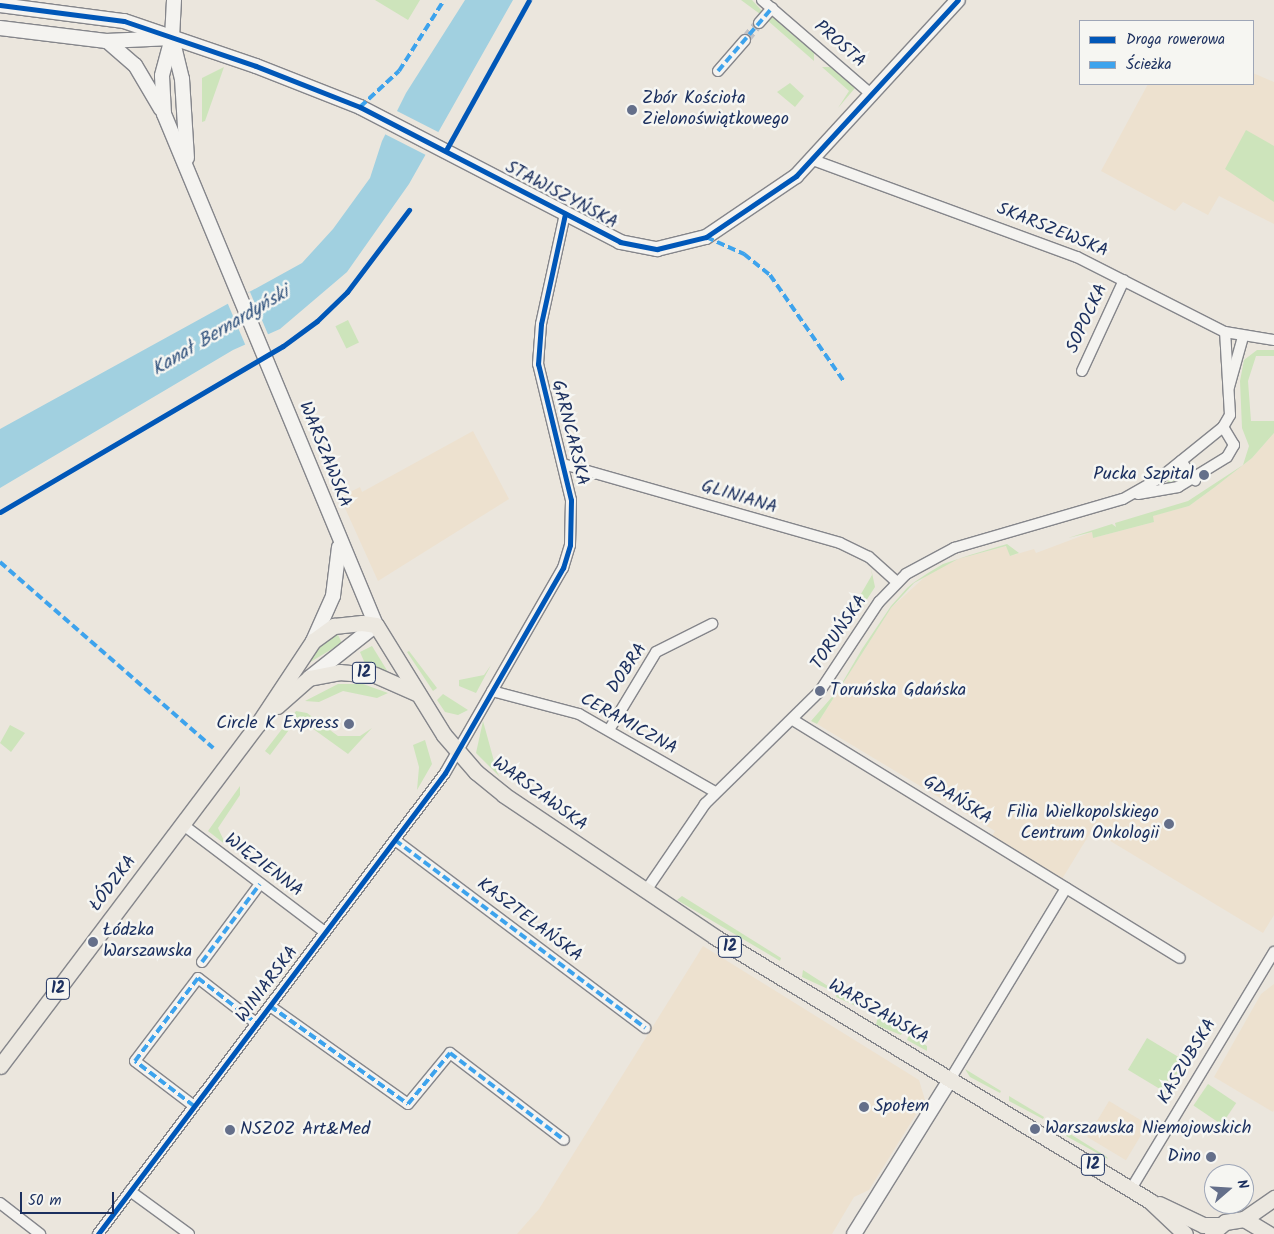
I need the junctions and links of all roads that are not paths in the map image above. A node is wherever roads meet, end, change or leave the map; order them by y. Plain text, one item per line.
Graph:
1 (174, 0) edge
2 (762, 0) edge
3 (958, 0) edge
4 (0, 5) edge
5 (772, 8) junction
6 (759, 23) tunnel mouth
7 (0, 28) edge
8 (172, 38) junction
9 (745, 40) tunnel mouth
10 (106, 41) junction
11 (718, 70) dead end
12 (872, 95) junction
13 (164, 114) junction
14 (813, 160) junction
15 (187, 170) junction
16 (565, 214) junction
17 (1124, 280) junction
18 (1226, 332) junction
19 (1243, 337) junction
20 (1274, 340) edge
21 (1082, 371) dead end
22 (1228, 390) junction
23 (1224, 427) junction
24 (1181, 461) junction
25 (562, 464) junction
26 (1195, 480) junction
27 (1133, 494) junction
28 (339, 542) junction
29 (897, 582) junction
30 (712, 624) dead end
31 (376, 625) junction
32 (313, 641) junction
33 (309, 678) junction
34 (492, 691) junction
35 (416, 692) junction
36 (793, 720) junction
37 (258, 724) junction
38 (609, 730) junction
39 (457, 752) junction
40 (716, 792) junction
41 (182, 824) junction
42 (395, 840) junction
43 (260, 884) junction
44 (1066, 888) junction
45 (645, 892) junction
46 (325, 932) junction
47 (1274, 952) edge
48 (1180, 958) dead end
49 (202, 962) dead end
50 (270, 1006) junction
51 (256, 1023) junction
52 (645, 1028) dead end
53 (0, 1066) edge
54 (951, 1078) junction
55 (194, 1106) junction
56 (564, 1140) dead end
57 (1131, 1189) junction
58 (130, 1191) junction
59 (1274, 1198) edge
60 (1150, 1201) junction
61 (0, 1203) edge
62 (1244, 1219) junction
63 (1216, 1230) edge
64 (40, 1234) edge
65 (98, 1234) edge
66 (188, 1234) edge
67 (854, 1234) edge
68 (1185, 1234) edge
69 (1269, 1234) edge

1 - 8 street
2 - 5 street, PROSTA
3 - 12 street, STAWISZYŃSKA
4 - 8 street, STAWISZYŃSKA
5 - 6 street
5 - 12 street, PROSTA
7 - 10 street
8 - 10 street
8 - 13 street, WARSZAWSKA
8 - 15 street, WARSZAWSKA
8 - 16 street, STAWISZYŃSKA
9 - 11 street
10 - 13 street
12 - 14 street, STAWISZYŃSKA
13 - 15 street, WARSZAWSKA
14 - 16 street, STAWISZYŃSKA
14 - 17 street, SKARSZEWSKA
15 - 28 street, WARSZAWSKA
16 - 25 street, GARNCARSKA
17 - 18 street, SKARSZEWSKA
17 - 21 street, SOPOCKA
18 - 19 street, SKARSZEWSKA
18 - 22 street
19 - 20 street, SKARSZEWSKA
19 - 22 street
22 - 23 street
23 - 24 street, TORUŃSKA
23 - 26 street
24 - 26 street
24 - 27 street, TORUŃSKA
25 - 29 street, GLINIANA
25 - 34 street, GARNCARSKA
26 - 27 street, TORUŃSKA
27 - 29 street, TORUŃSKA
28 - 31 street, WARSZAWSKA
28 - 32 street
29 - 36 street, TORUŃSKA
30 - 38 street, DOBRA
31 - 32 main road, 12
31 - 33 street
31 - 35 main road, WARSZAWSKA / 12
32 - 37 main road, ŁÓDZKA / 12
33 - 35 main road, 12
33 - 37 main road, ŁÓDZKA / 12
34 - 38 street, CERAMICZNA
34 - 39 street, GARNCARSKA
35 - 39 main road, WARSZAWSKA / 12
36 - 40 street, TORUŃSKA
36 - 44 street, GDAŃSKA
37 - 41 main road, ŁÓDZKA / 12
38 - 40 street, CERAMICZNA
39 - 42 street, WINIARSKA
39 - 45 main road, WARSZAWSKA / 12
40 - 45 street, TORUŃSKA
41 - 43 street, WIĘZIENNA
41 - 53 main road, ŁÓDZKA / 12
42 - 46 street, WINIARSKA
42 - 52 street, KASZTELAŃSKA
43 - 46 street, WIĘZIENNA
43 - 49 street
44 - 48 street, GDAŃSKA
44 - 54 street
45 - 54 main road, WARSZAWSKA / 12
46 - 50 street, WINIARSKA
47 - 57 street, KASZUBSKA
50 - 51 street, WINIARSKA
50 - 56 street
51 - 55 street, WINIARSKA
51 - 55 street
54 - 57 main road, WARSZAWSKA / 12
54 - 67 street
55 - 58 street, WINIARSKA
57 - 60 main road, WARSZAWSKA / 12
58 - 65 street, WINIARSKA
58 - 66 street
59 - 62 main road
60 - 63 main road, WARSZAWSKA
60 - 68 main road, WARSZAWSKA
61 - 64 street
62 - 63 main road
62 - 69 main road

